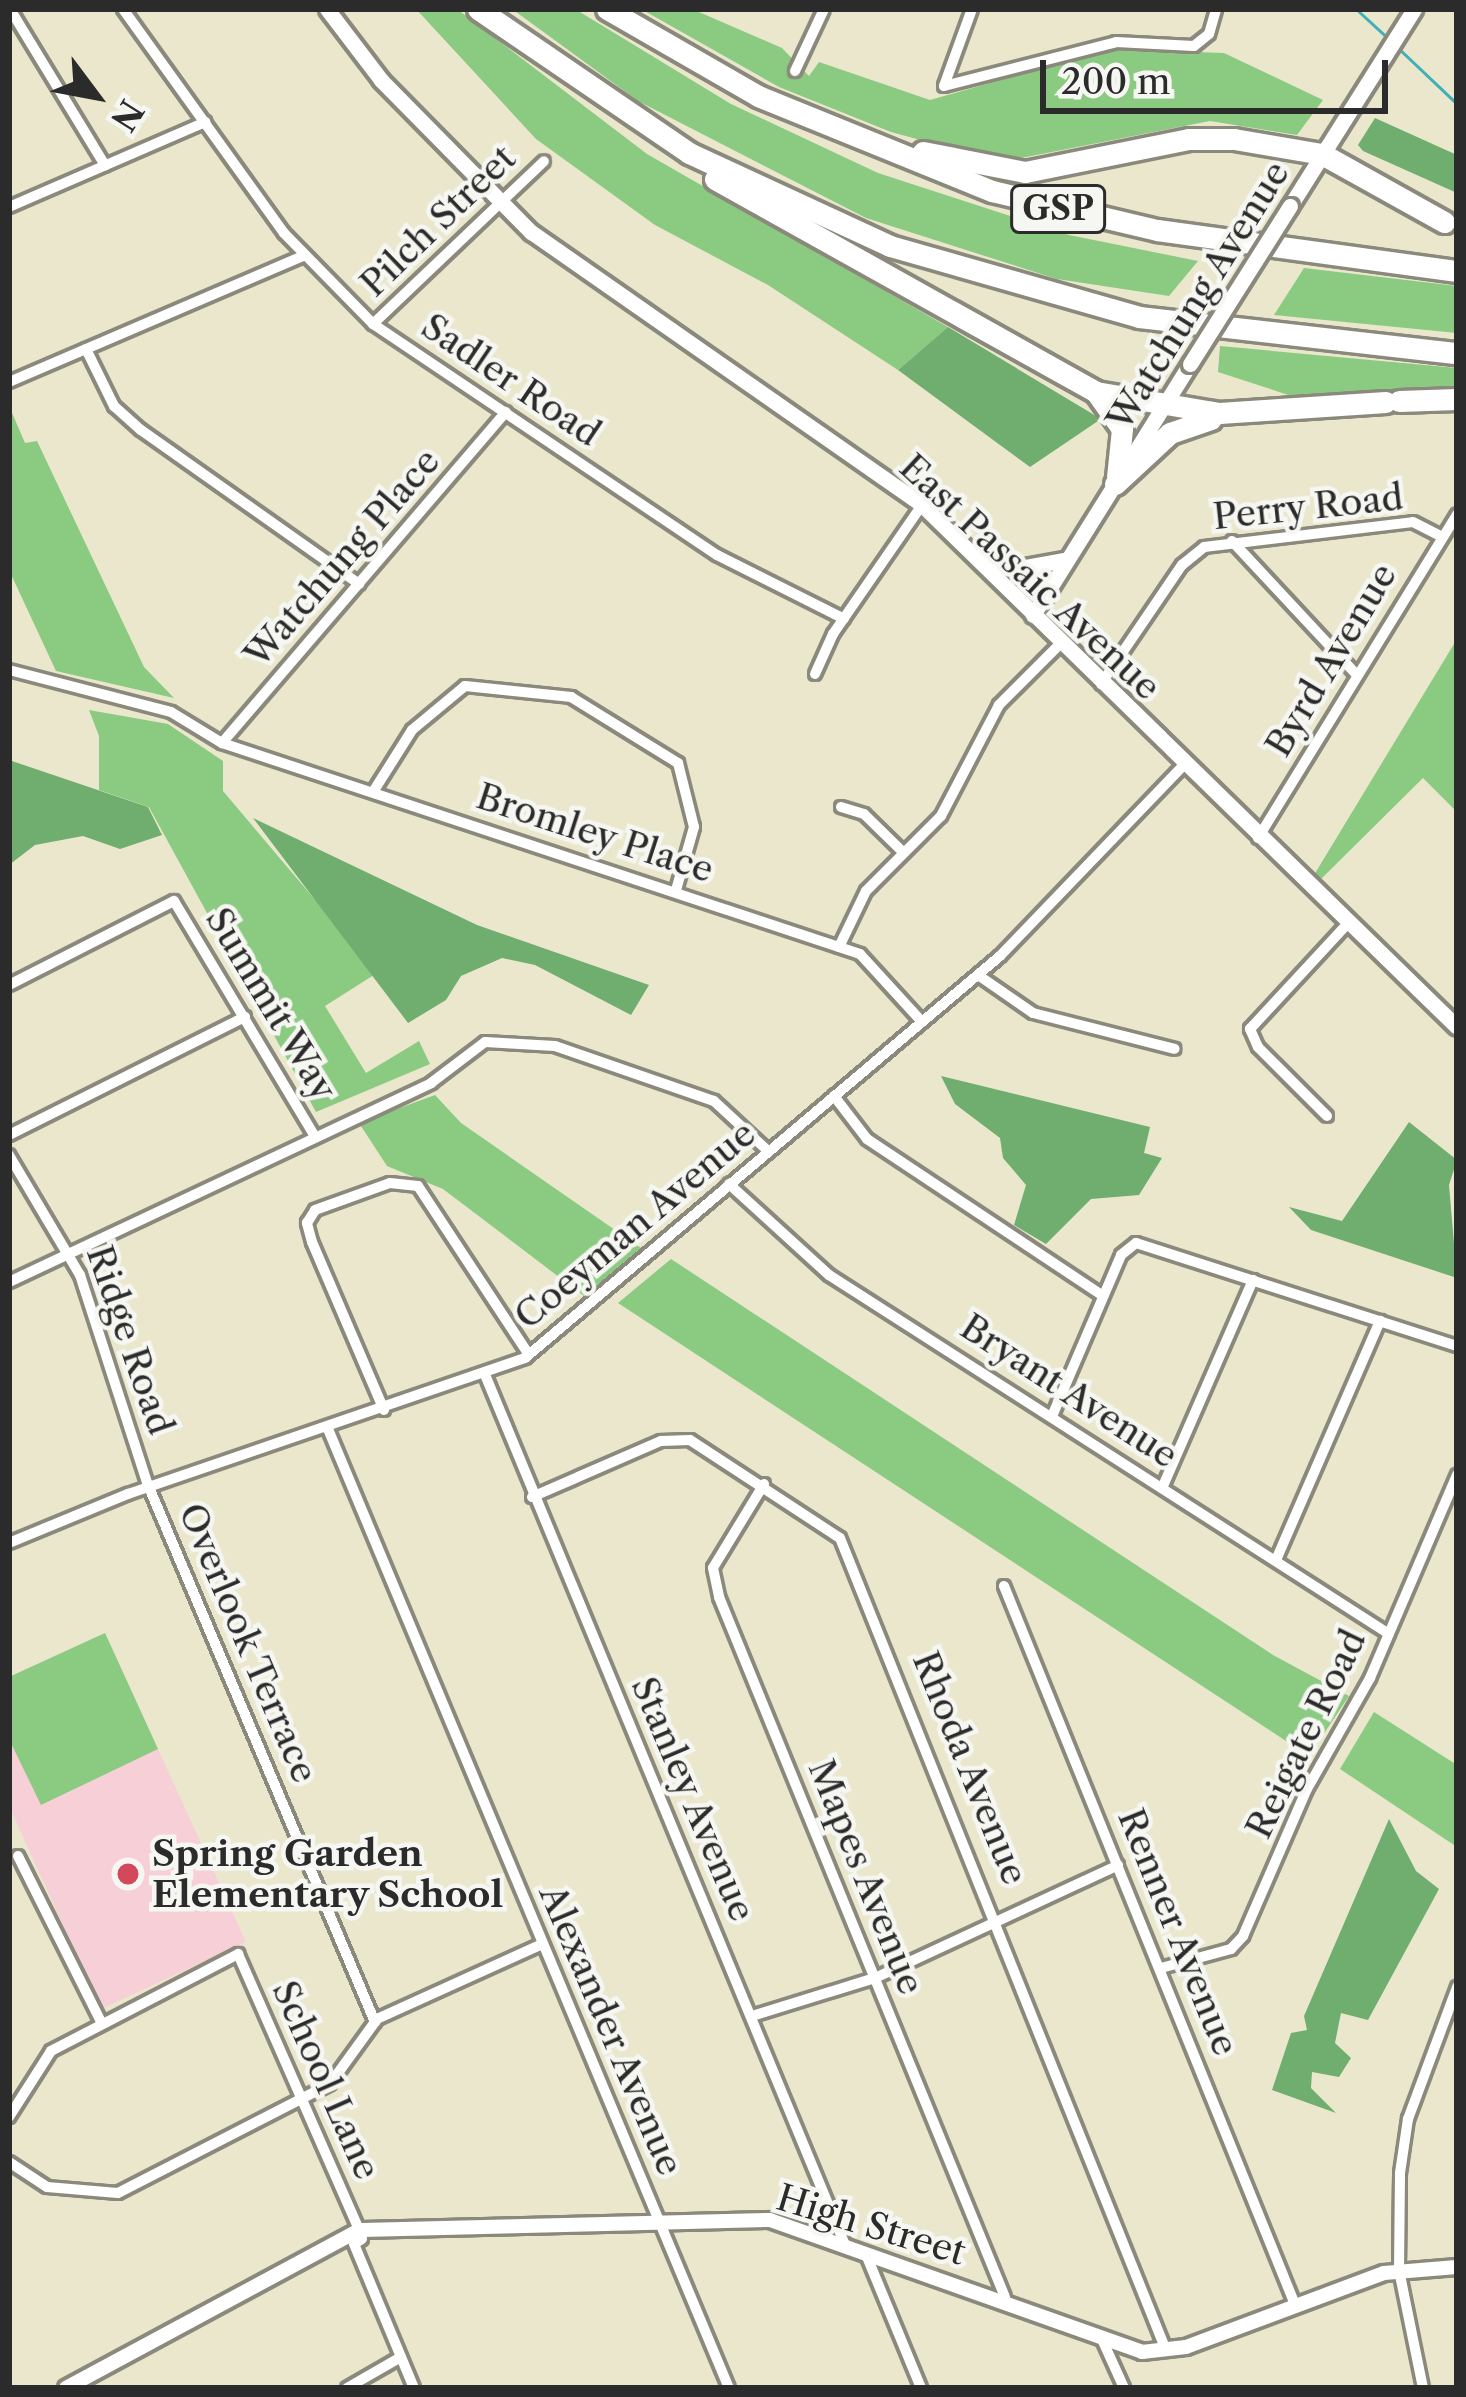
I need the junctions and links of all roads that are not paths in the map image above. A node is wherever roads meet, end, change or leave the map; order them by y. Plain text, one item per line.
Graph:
1 (10, 9) edge
2 (123, 9) edge
3 (327, 9) edge
4 (478, 9) edge
5 (607, 9) edge
6 (824, 9) edge
7 (972, 9) edge
8 (1216, 9) edge
9 (1414, 9) edge
10 (795, 71) dead end
11 (758, 97) junction
12 (206, 122) junction
13 (689, 153) junction
14 (1322, 154) junction
15 (544, 161) dead end
16 (105, 166) junction
17 (500, 203) junction
18 (9, 207) edge
19 (1452, 224) edge
20 (305, 255) junction
21 (1457, 271) edge
22 (373, 325) junction
23 (86, 349) junction
24 (1457, 353) edge
25 (9, 382) edge
26 (1096, 392) junction
27 (1457, 399) edge
28 (1162, 407) junction
29 (506, 412) junction
30 (1237, 414) junction
31 (1114, 484) junction
32 (922, 505) junction
33 (1457, 514) edge
34 (1442, 537) junction
35 (1232, 541) junction
36 (963, 546) junction
37 (1064, 560) junction
38 (359, 584) junction
39 (1033, 615) junction
40 (844, 619) junction
41 (1060, 644) junction
42 (9, 670) edge
43 (815, 674) dead end
44 (1357, 675) junction
45 (1101, 684) junction
46 (222, 743) junction
47 (1185, 764) junction
48 (373, 792) junction
49 (841, 807) dead end
50 (1257, 838) junction
51 (903, 852) junction
52 (676, 890) junction
53 (1348, 922) junction
54 (839, 946) junction
55 (979, 975) junction
56 (9, 985) edge
57 (245, 1017) junction
58 (922, 1022) junction
59 (1457, 1027) edge
60 (1175, 1049) dead end
61 (834, 1096) junction
62 (1327, 1116) dead end
63 (9, 1135) edge
64 (315, 1137) junction
65 (768, 1151) junction
66 (9, 1154) edge
67 (729, 1184) junction
68 (70, 1250) junction
69 (1253, 1280) junction
70 (9, 1282) edge
71 (1102, 1295) junction
72 (1380, 1321) junction
73 (1457, 1346) edge
74 (529, 1354) junction
75 (486, 1377) junction
76 (384, 1410) junction
77 (1052, 1414) junction
78 (328, 1429) junction
79 (1457, 1475) edge
80 (764, 1484) junction
81 (1163, 1486) junction
82 (149, 1487) junction
83 (532, 1497) junction
84 (1451, 1504) edge
85 (9, 1544) edge
86 (1276, 1560) junction
87 (1004, 1586) dead end
88 (1388, 1634) junction
89 (18, 1856) dead end
90 (1118, 1865) junction
91 (1000, 1921) junction
92 (542, 1944) junction
93 (1161, 1968) junction
94 (875, 1978) junction
95 (1457, 1987) edge
96 (752, 2016) junction
97 (100, 2020) junction
98 (375, 2022) junction
99 (299, 2099) junction
100 (9, 2117) edge
101 (9, 2162) edge
102 (658, 2223) junction
103 (359, 2230) junction
104 (845, 2245) junction
105 (865, 2252) junction
106 (1457, 2267) edge
107 (1399, 2270) junction
108 (1005, 2297) junction
109 (1294, 2302) junction
110 (1101, 2337) junction
111 (1166, 2350) junction
112 (401, 2357) junction
113 (66, 2388) edge
114 (347, 2388) edge
115 (414, 2388) edge
116 (729, 2388) edge
117 (921, 2388) edge
118 (1124, 2388) edge
119 (1423, 2388) edge

1 - 16 street
2 - 12 street, Sadler Road
3 - 17 main road, East Passaic Avenue
4 - 13 highway, GSP
5 - 11 highway, GSP
6 - 10 street
7 - 8 street
9 - 14 main road, Watchung Avenue
11 - 14 highway
11 - 21 highway, GSP
12 - 16 street
12 - 20 street, Sadler Road
13 - 24 highway, GSP
13 - 26 highway
14 - 19 highway
14 - 28 main road, Watchung Avenue, bridge
15 - 17 street, Pilch Street
16 - 18 street
17 - 22 street, Pilch Street
17 - 32 main road, East Passaic Avenue
20 - 22 street, Sadler Road
20 - 23 street
22 - 29 street, Sadler Road
23 - 25 street
23 - 38 street
26 - 28 highway
26 - 31 highway
27 - 30 highway
28 - 30 highway
28 - 31 main road, Watchung Avenue
29 - 38 street, Watchung Place
29 - 40 street, Sadler Road
30 - 31 highway
31 - 37 main road, Watchung Avenue
32 - 36 main road, East Passaic Avenue
32 - 40 street
33 - 34 street, Byrd Avenue
34 - 35 street, Perry Road
34 - 44 street, Byrd Avenue
35 - 44 street
35 - 45 street, Perry Road
36 - 37 main road
36 - 39 main road, East Passaic Avenue
37 - 39 main road, Watchung Avenue
38 - 46 street, Watchung Place
39 - 41 main road, East Passaic Avenue
40 - 43 street
41 - 45 main road, East Passaic Avenue
41 - 51 street
42 - 46 street, Bromley Place
44 - 50 street, Byrd Avenue
45 - 47 main road, East Passaic Avenue
46 - 48 street, Bromley Place
47 - 50 main road, East Passaic Avenue
47 - 55 street, Coeyman Avenue
48 - 52 street, Bromley Place
48 - 52 street
49 - 51 street
50 - 53 main road, East Passaic Avenue
51 - 54 street
52 - 54 street, Bromley Place
53 - 59 main road, East Passaic Avenue
53 - 62 street
54 - 58 street, Bromley Place
55 - 58 street, Coeyman Avenue
55 - 60 street
56 - 57 street, Summit Way
57 - 63 street
57 - 64 street, Summit Way
58 - 61 street, Coeyman Avenue
61 - 65 street, Coeyman Avenue
61 - 71 street
64 - 65 street
64 - 68 street
65 - 67 street, Coeyman Avenue
66 - 68 street, Ridge Road
67 - 74 street, Coeyman Avenue
67 - 77 street, Bryant Avenue
68 - 70 street
68 - 82 street, Ridge Road
69 - 71 street
69 - 72 street
69 - 81 street
71 - 77 street
72 - 73 street
72 - 86 street
74 - 75 street, Coeyman Avenue
74 - 76 street
75 - 76 street, Coeyman Avenue
75 - 83 street, Stanley Avenue
76 - 78 street, Coeyman Avenue
77 - 81 street, Bryant Avenue
78 - 82 street, Coeyman Avenue
78 - 92 street, Alexander Avenue
79 - 84 street, Reigate Road
80 - 83 street, Rhoda Avenue
80 - 91 street, Rhoda Avenue
80 - 94 street, Mapes Avenue
81 - 86 street, Bryant Avenue
82 - 85 street, Coeyman Avenue
82 - 98 street, Overlook Terrace
83 - 96 street, Stanley Avenue
84 - 88 street, Reigate Road
86 - 88 street, Bryant Avenue
87 - 90 street, Renner Avenue
88 - 93 street, Reigate Road
89 - 97 street
90 - 91 street
90 - 93 street, Renner Avenue
91 - 94 street
91 - 111 street, Rhoda Avenue
92 - 98 street
92 - 102 street, Alexander Avenue
93 - 109 street, Renner Avenue
94 - 96 street
94 - 108 street, Mapes Avenue
95 - 107 street
96 - 104 street, Stanley Avenue
97 - 99 street, School Lane
97 - 100 street
98 - 99 street
99 - 101 street
99 - 103 street, School Lane
102 - 103 street, High Street
102 - 104 street, High Street
102 - 116 street, Alexander Avenue
103 - 112 street, School Lane
103 - 113 street, High Street
104 - 105 street, High Street
105 - 108 street, High Street
105 - 117 street
106 - 107 street
107 - 109 street
107 - 119 street
108 - 110 street, High Street
109 - 111 street
110 - 111 street, High Street
110 - 118 street
112 - 114 street
112 - 115 street, School Lane

